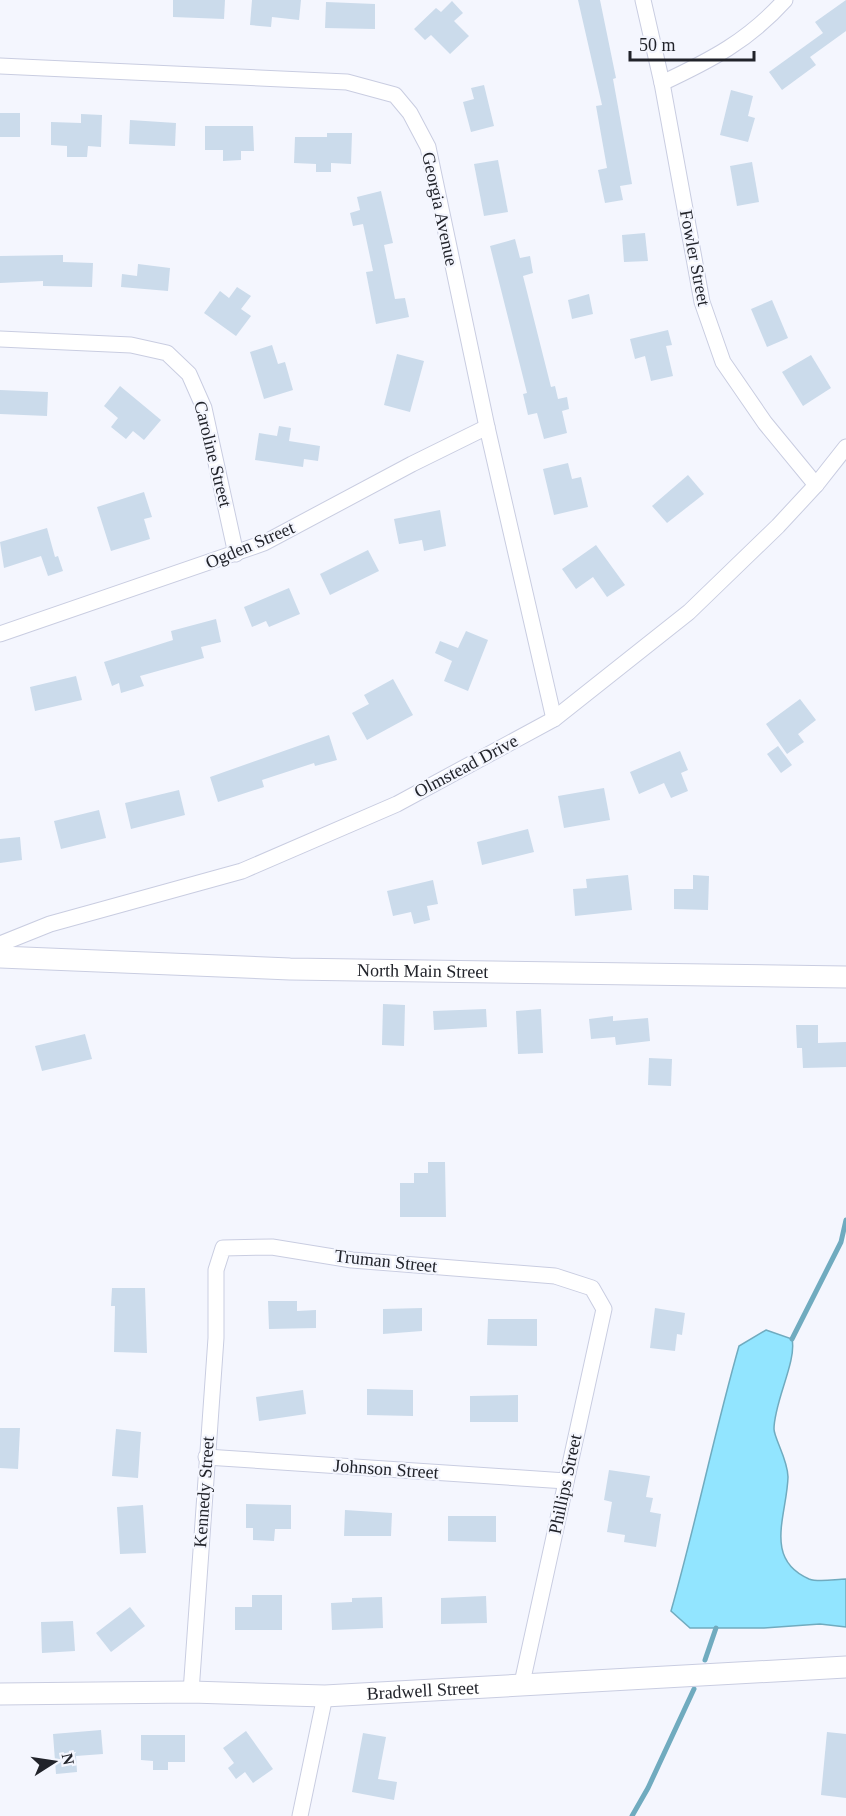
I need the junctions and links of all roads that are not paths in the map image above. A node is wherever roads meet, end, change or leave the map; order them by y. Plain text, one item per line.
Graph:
1 (643, 0) edge
2 (786, 0) edge
3 (0, 66) edge
4 (662, 83) junction
5 (0, 339) edge
6 (487, 427) junction
7 (846, 447) edge
8 (816, 485) junction
9 (236, 554) junction
10 (0, 634) edge
11 (554, 719) junction
12 (0, 944) edge
13 (0, 957) edge
14 (846, 977) edge
15 (592, 1288) joint
16 (215, 1292) joint
17 (206, 1457) junction
18 (566, 1481) junction
19 (846, 1667) edge
20 (522, 1683) junction
21 (191, 1692) junction
22 (0, 1694) edge
23 (325, 1696) junction
24 (300, 1816) edge

1 - 4 street, Fowler Street
2 - 4 street
3 - 6 street, Georgia Avenue
4 - 8 street, Fowler Street
5 - 9 street, Caroline Street
6 - 9 street, Ogden Street
6 - 11 street, Georgia Avenue
7 - 8 street, Olmstead Drive
8 - 11 street, Olmstead Drive
9 - 10 street, Ogden Street
11 - 12 street, Olmstead Drive
13 - 14 street, North Main Street
15 - 16 street, Truman Street
15 - 18 street, Phillips Street
16 - 17 street, Kennedy Street
17 - 18 street, Johnson Street
17 - 21 street, Kennedy Street
18 - 20 street, Phillips Street
19 - 20 street, Bradwell Street
20 - 23 street, Bradwell Street
21 - 22 street, Bradwell Street
21 - 23 street, Bradwell Street
23 - 24 street

